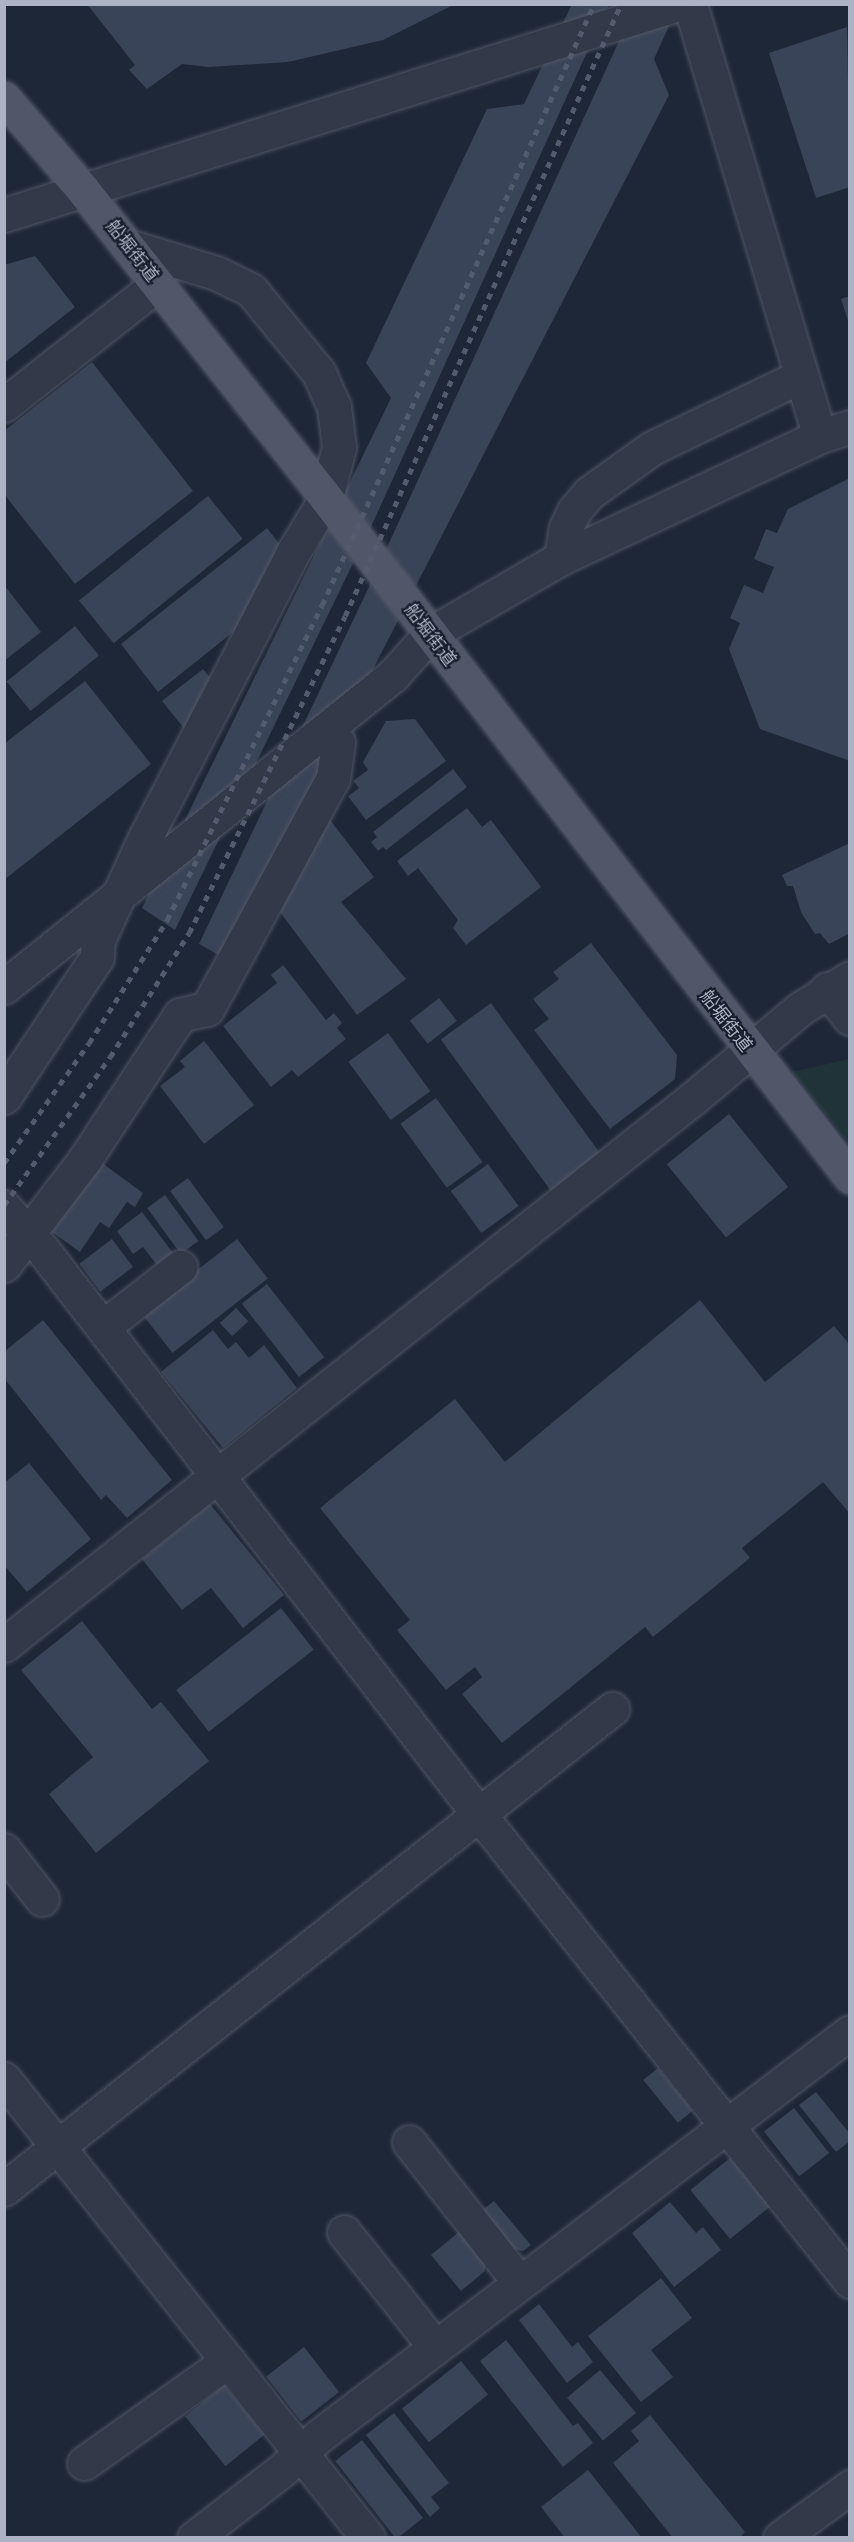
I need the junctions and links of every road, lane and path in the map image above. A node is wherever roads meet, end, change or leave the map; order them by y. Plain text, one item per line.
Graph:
1 (678, 4) edge
2 (690, 4) edge
3 (4, 98) edge
4 (84, 190) junction
5 (4, 216) edge
6 (128, 246) junction
7 (158, 284) junction
8 (801, 376) junction
9 (4, 405) edge
10 (835, 431) edge
11 (326, 498) junction
12 (561, 558) junction
13 (430, 634) junction
14 (328, 728) junction
15 (119, 896) junction
16 (838, 983) edge
17 (4, 987) edge
18 (849, 1018) edge
19 (750, 1052) junction
20 (4, 1097) edge
21 (849, 1177) edge
22 (4, 1207) edge
23 (28, 1234) junction
24 (4, 1265) edge
25 (180, 1267) dead end
26 (103, 1328) junction
27 (218, 1476) junction
28 (4, 1645) edge
29 (612, 1709) dead end
30 (478, 1813) junction
31 (4, 1850) edge
32 (42, 1899) dead end
33 (849, 2032) edge
34 (4, 2079) edge
35 (726, 2126) junction
36 (409, 2142) dead end
37 (58, 2146) junction
38 (4, 2189) edge
39 (344, 2232) dead end
40 (849, 2281) edge
41 (520, 2283) junction
42 (435, 2347) junction
43 (228, 2361) junction
44 (301, 2452) junction
45 (84, 2463) dead end
46 (849, 2487) edge
47 (194, 2538) edge
48 (368, 2538) edge
49 (780, 2538) edge

1 - 4 street
2 - 8 street
3 - 4 main road, 船堀街道
4 - 5 street
4 - 6 main road, 船堀街道
6 - 7 main road, 船堀街道
6 - 11 street
7 - 9 street
7 - 11 main road, 船堀街道
8 - 10 street
8 - 12 street
10 - 12 street
11 - 13 main road, 船堀街道
11 - 15 street
12 - 13 street
13 - 14 street
13 - 19 main road, 船堀街道
14 - 15 street
14 - 23 street
15 - 17 street
15 - 20 street
16 - 18 street
16 - 19 street
19 - 21 main road, 船堀街道
19 - 27 street
22 - 23 street
23 - 24 street
23 - 26 street
25 - 26 street
26 - 27 street
27 - 28 street
27 - 30 street
29 - 30 street
30 - 35 street
30 - 37 street
31 - 32 street
33 - 35 street
34 - 37 street
35 - 40 street
35 - 41 street
36 - 41 street
37 - 38 street
37 - 43 street
39 - 42 street
41 - 42 street
42 - 44 street
43 - 44 street
43 - 45 street
44 - 47 street
44 - 48 street
46 - 49 street

